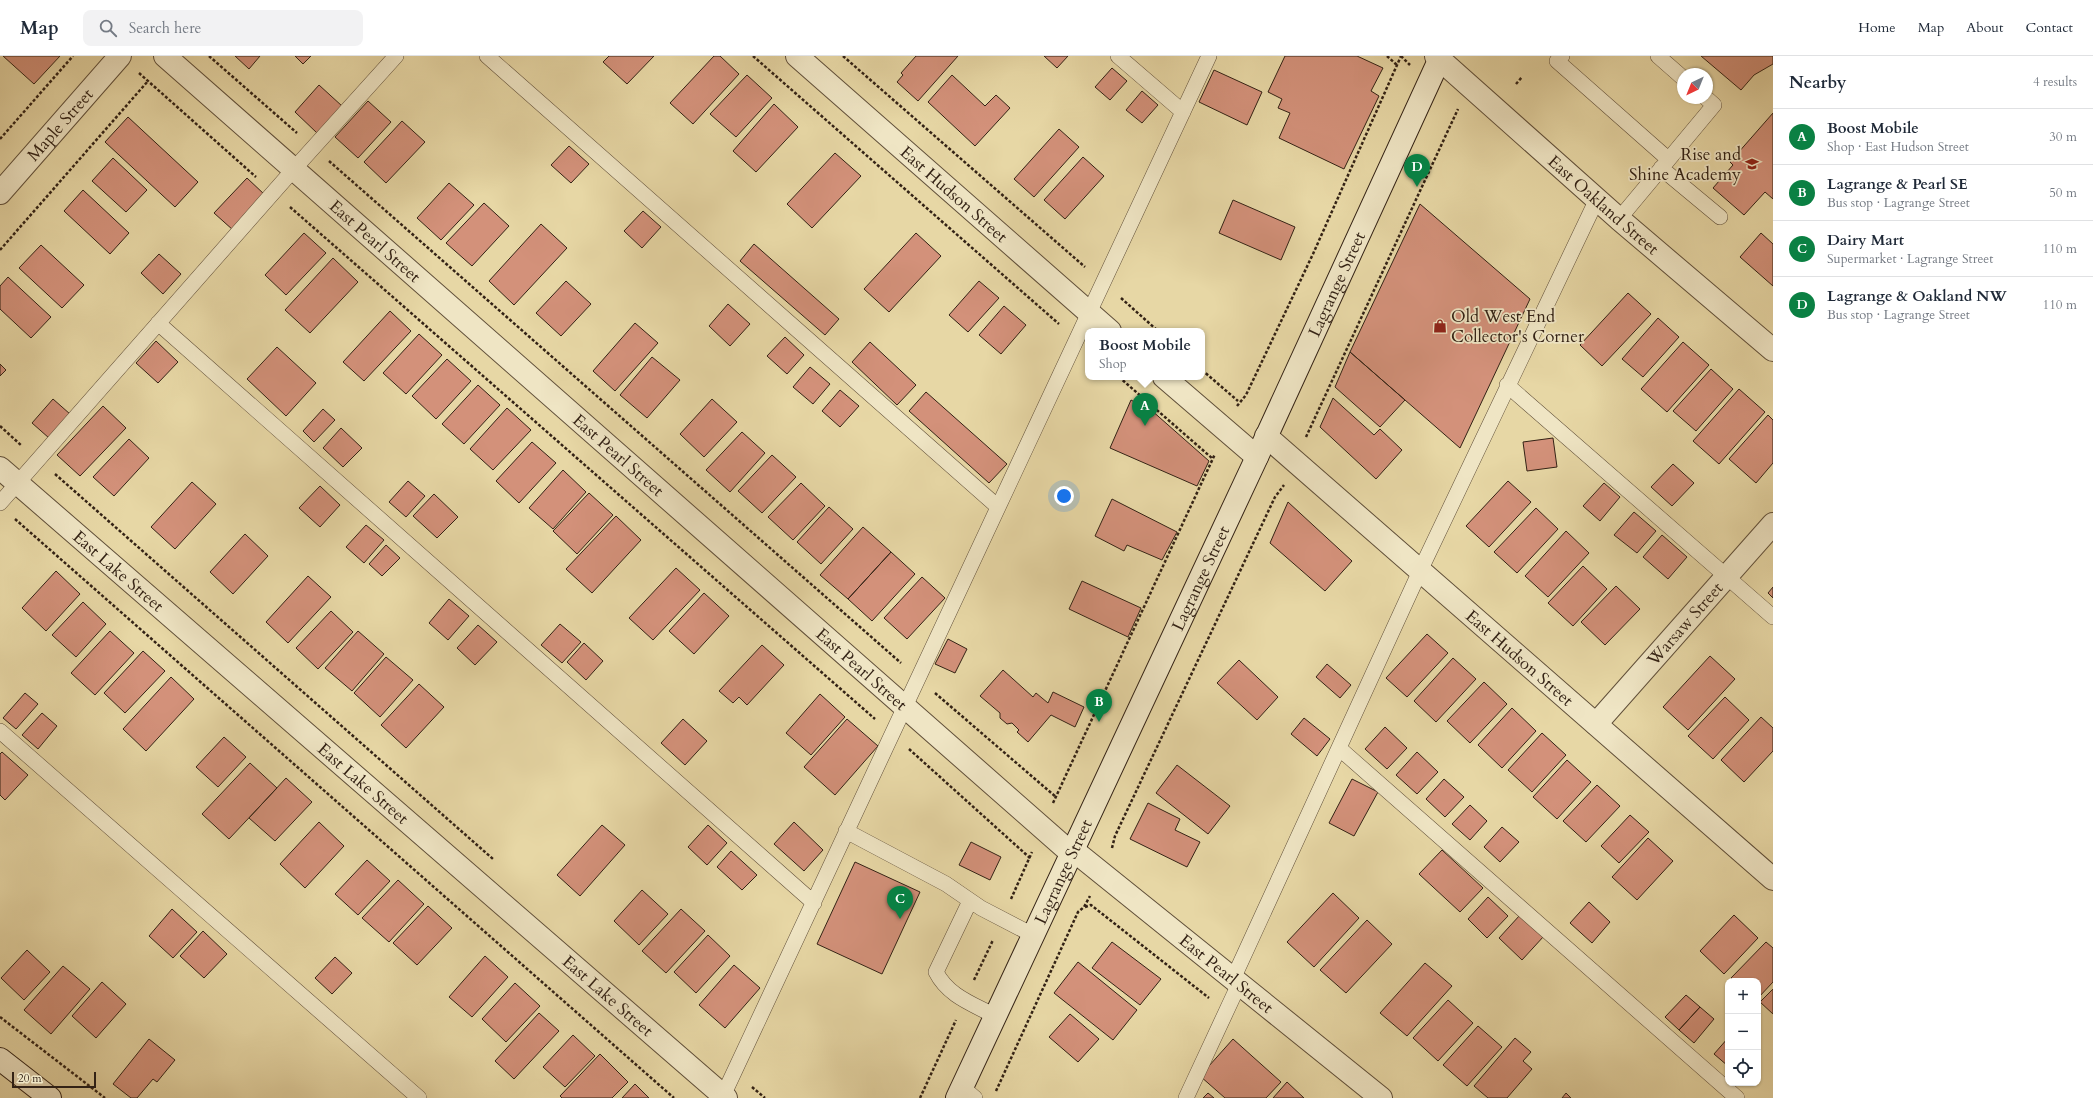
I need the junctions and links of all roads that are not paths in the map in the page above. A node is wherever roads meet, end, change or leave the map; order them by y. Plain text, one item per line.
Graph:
1 (120, 56) edge
2 (396, 56) edge
3 (487, 56) edge
4 (798, 56) edge
5 (1118, 56) edge
6 (1210, 56) edge
7 (1562, 56) edge
8 (1658, 56) edge
9 (166, 57) edge
10 (1439, 57) edge
11 (1677, 73) edge
12 (1708, 104) edge
13 (1183, 112) junction
14 (1664, 163) junction
15 (294, 169) junction
16 (0, 193) edge
17 (1597, 199) junction
18 (1720, 217) dead end
19 (1619, 218) junction
20 (1089, 312) junction
21 (158, 323) junction
22 (1107, 328) edge
23 (1773, 350) edge
24 (1167, 380) edge
25 (1507, 385) junction
26 (1266, 436) junction
27 (1257, 457) junction
28 (0, 468) edge
29 (18, 484) junction
30 (0, 503) edge
31 (998, 507) junction
32 (1773, 524) edge
33 (1420, 570) junction
34 (1726, 577) junction
35 (1773, 617) edge
36 (904, 706) junction
37 (1596, 724) junction
38 (0, 731) edge
39 (1340, 749) junction
40 (846, 831) junction
41 (1072, 852) junction
42 (1773, 879) edge
43 (970, 900) junction
44 (814, 903) junction
45 (1033, 935) junction
46 (1236, 981) junction
47 (995, 1016) junction
48 (0, 1059) edge
49 (964, 1094) edge
50 (724, 1097) edge
51 (50, 1098) edge
52 (419, 1098) edge
53 (1186, 1098) edge
54 (1381, 1098) edge
55 (1737, 1098) edge

1 - 16 street, Maple Street
2 - 15 lane
3 - 31 lane
4 - 20 street, East Hudson Street
5 - 13 lane
6 - 13 lane
7 - 14 lane
8 - 11 lane
9 - 15 street, East Pearl Street
10 - 17 street, East Oakland Street
10 - 26 street, Lagrange Street
12 - 14 lane
13 - 20 lane
14 - 18 lane
14 - 19 lane
15 - 21 lane
15 - 36 street, East Pearl Street
17 - 19 street, East Oakland Street
17 - 25 lane
19 - 23 street, East Oakland Street
20 - 22 street, East Hudson Street
20 - 31 lane
21 - 29 lane
21 - 44 lane
24 - 27 street
25 - 33 lane
25 - 34 lane
26 - 27 street, Lagrange Street
26 - 33 street, East Hudson Street
27 - 41 street, Lagrange Street
28 - 29 street, East Lake Street
29 - 30 lane
29 - 50 street, East Lake Street
31 - 36 lane
32 - 34 street, Warsaw Street
33 - 37 street, East Hudson Street
33 - 39 lane
34 - 35 lane
34 - 37 street, Warsaw Street
36 - 40 lane
36 - 41 street, East Pearl Street
37 - 42 street, East Hudson Street
38 - 52 lane
39 - 46 lane
39 - 55 lane
40 - 43 lane
40 - 44 lane
41 - 45 street, Lagrange Street
41 - 46 street, East Pearl Street
43 - 45 lane
43 - 47 lane
44 - 50 lane
45 - 47 street, Lagrange Street
46 - 53 lane
46 - 54 street, East Pearl Street
47 - 49 street, Lagrange Street
48 - 51 street

